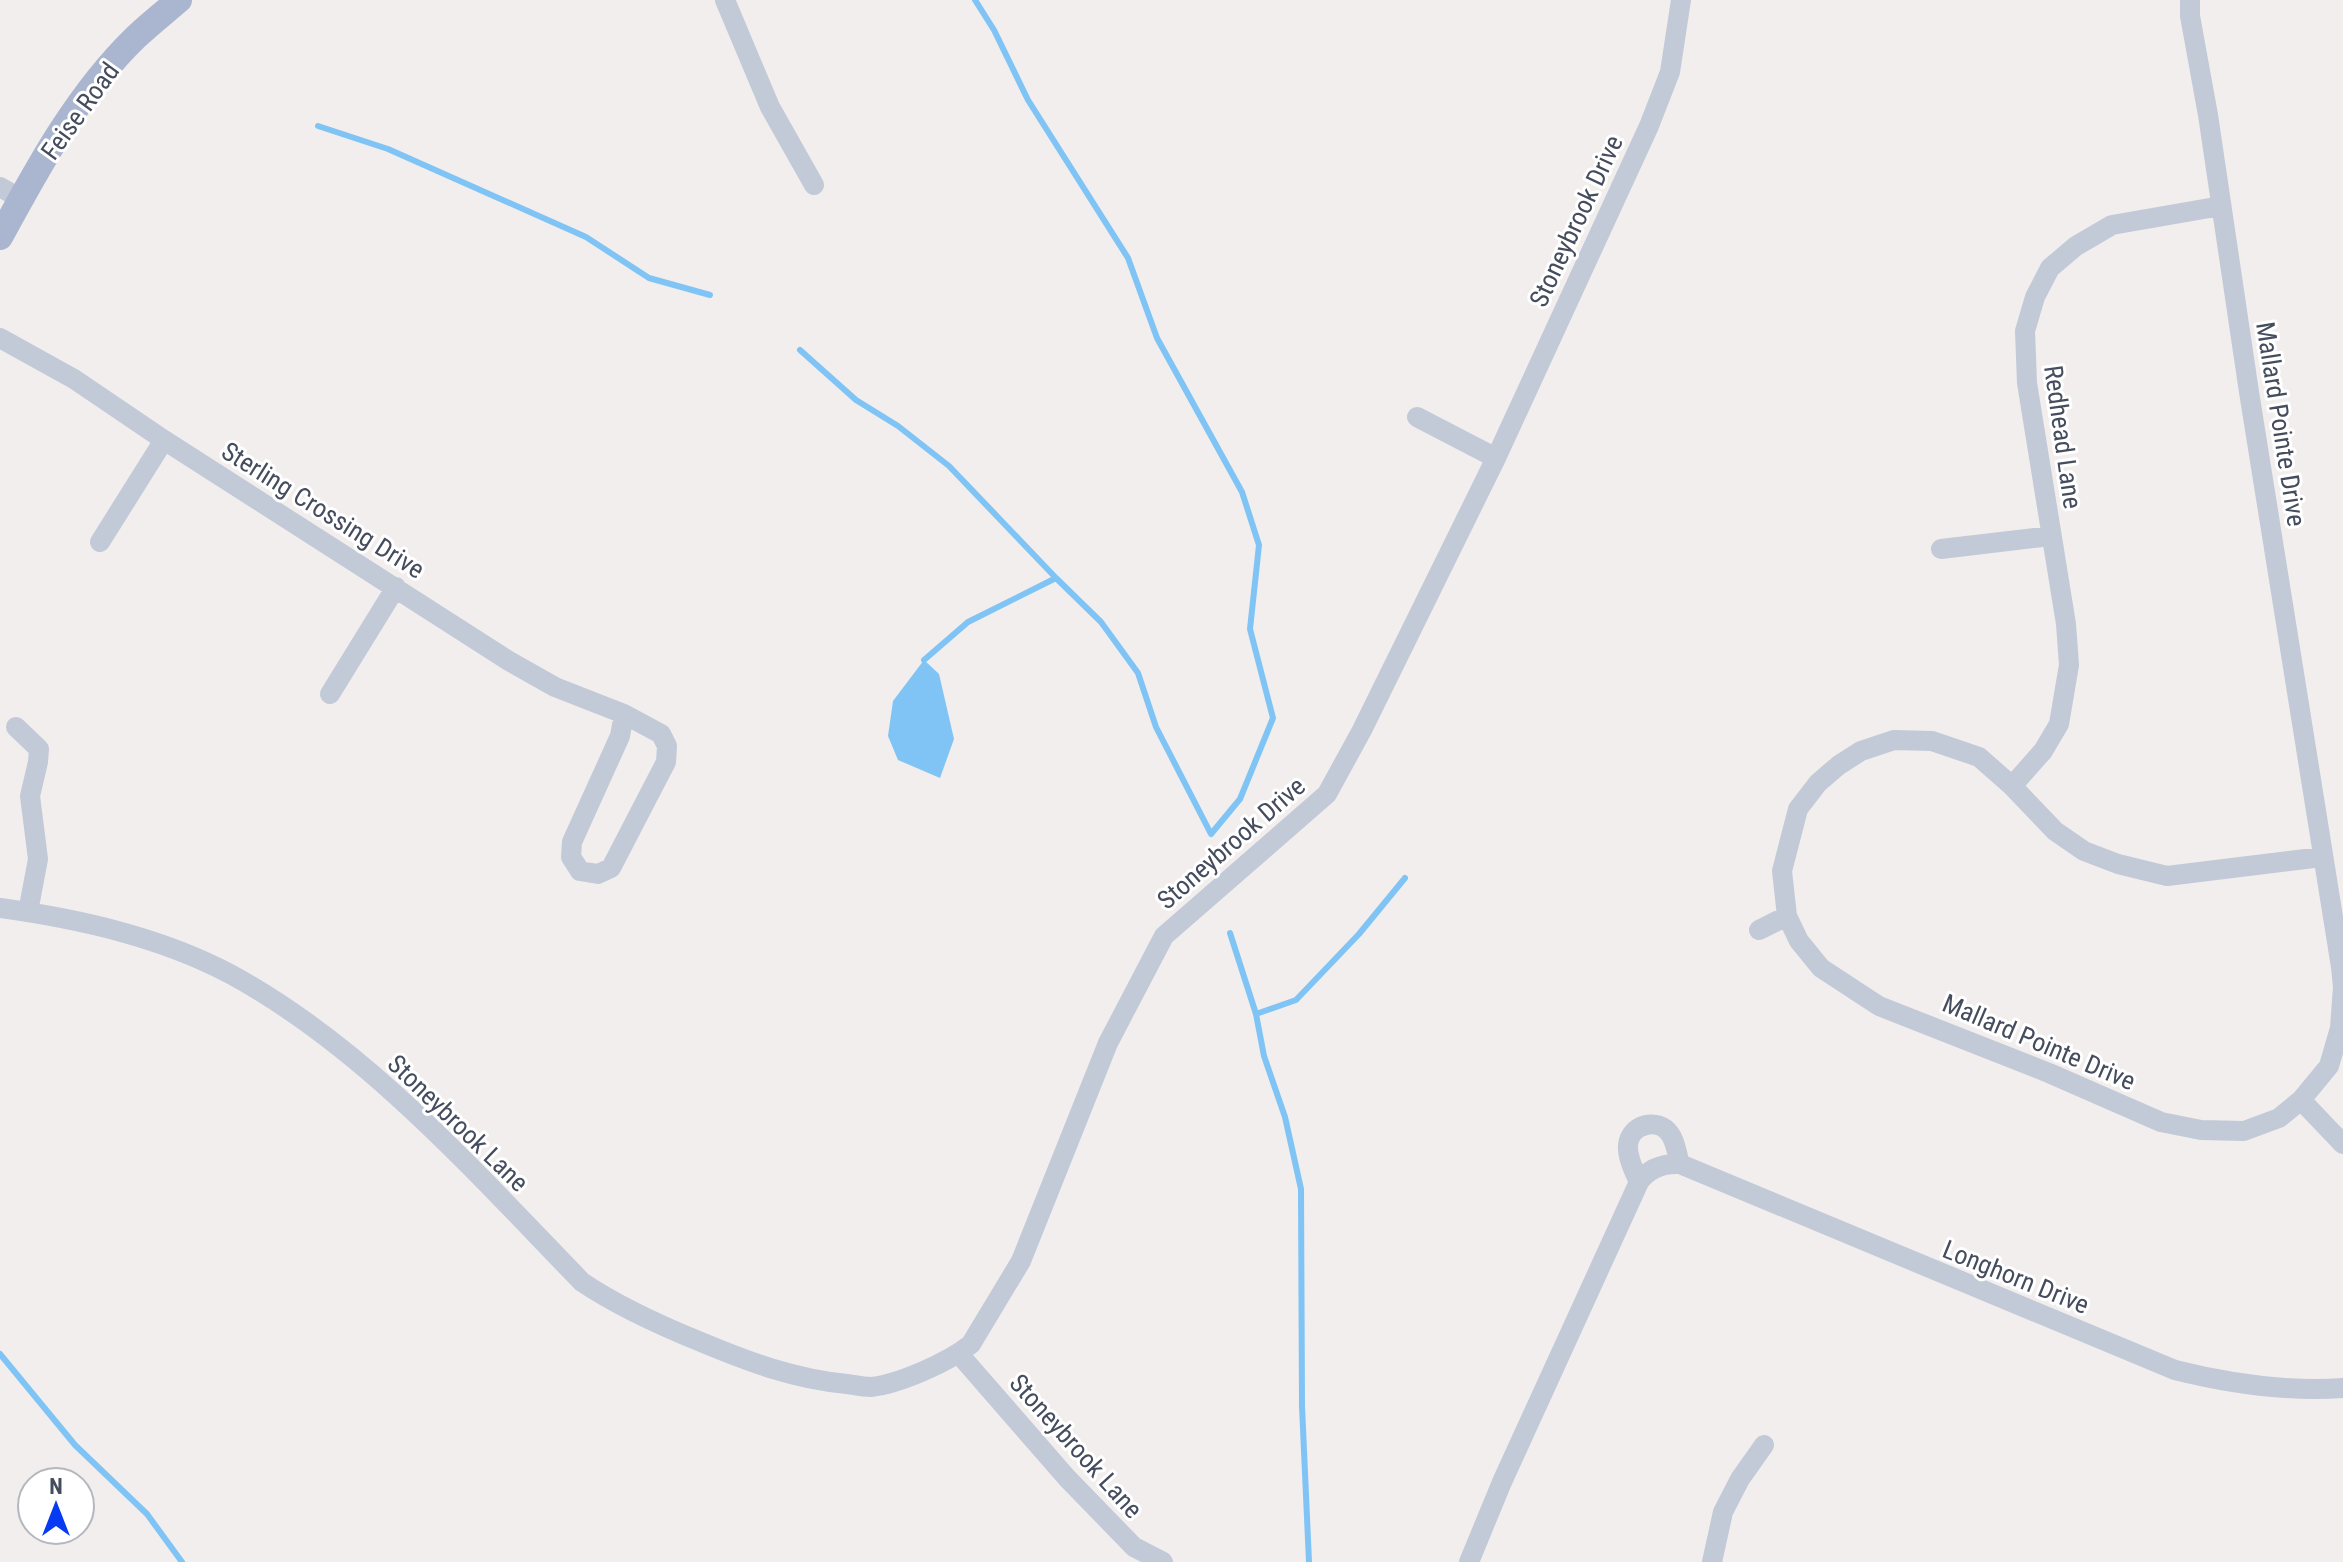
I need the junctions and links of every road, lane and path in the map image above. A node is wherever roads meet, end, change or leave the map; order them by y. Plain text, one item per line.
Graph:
1 (179, 0) edge
2 (725, 0) edge
3 (1681, 0) edge
4 (2190, 0) edge
5 (814, 185) dead end
6 (10, 193) edge
7 (2221, 206) junction
8 (0, 237) edge
9 (0, 338) edge
10 (1417, 417) dead end
11 (164, 440) junction
12 (1496, 458) junction
13 (2051, 536) junction
14 (100, 542) dead end
15 (1941, 549) dead end
16 (396, 587) junction
17 (330, 694) dead end
18 (624, 714) junction
19 (16, 727) dead end
20 (2012, 786) junction
21 (2322, 857) junction
22 (0, 908) edge
23 (28, 912) junction
24 (1787, 916) junction
25 (1759, 930) dead end
26 (2301, 1100) junction
27 (2343, 1144) edge
28 (1680, 1164) junction
29 (1639, 1182) junction
30 (959, 1354) junction
31 (871, 1387) joint
32 (2343, 1388) edge
33 (1764, 1445) dead end
34 (1163, 1562) edge
35 (1469, 1562) edge
36 (1712, 1562) edge

1 - 6 main road, Feise Road
2 - 5 street
3 - 12 street, Stoneybrook Drive
4 - 7 street, Mallard Pointe Drive
6 - 8 main road, Feise Road
7 - 13 street, Redhead Lane
7 - 21 street, Mallard Pointe Drive
9 - 11 street, Sterling Crossing Drive
10 - 12 street
11 - 14 street
11 - 16 street, Sterling Crossing Drive
12 - 30 street, Stoneybrook Drive
13 - 15 street
13 - 20 street, Redhead Lane
16 - 17 street
16 - 18 street, Sterling Crossing Drive
18 - 18 street, Sterling Crossing Drive
19 - 23 street
20 - 21 street, Mallard Pointe Drive
20 - 24 street, Mallard Pointe Drive
21 - 26 street, Mallard Pointe Drive
22 - 23 street, Stoneybrook Lane
23 - 31 street, Stoneybrook Lane
24 - 25 street
24 - 26 street, Mallard Pointe Drive
26 - 27 street
28 - 29 street
28 - 29 street
28 - 32 street, Longhorn Drive
29 - 35 street
30 - 31 street, Stoneybrook Drive
30 - 34 street, Stoneybrook Lane
33 - 36 street

